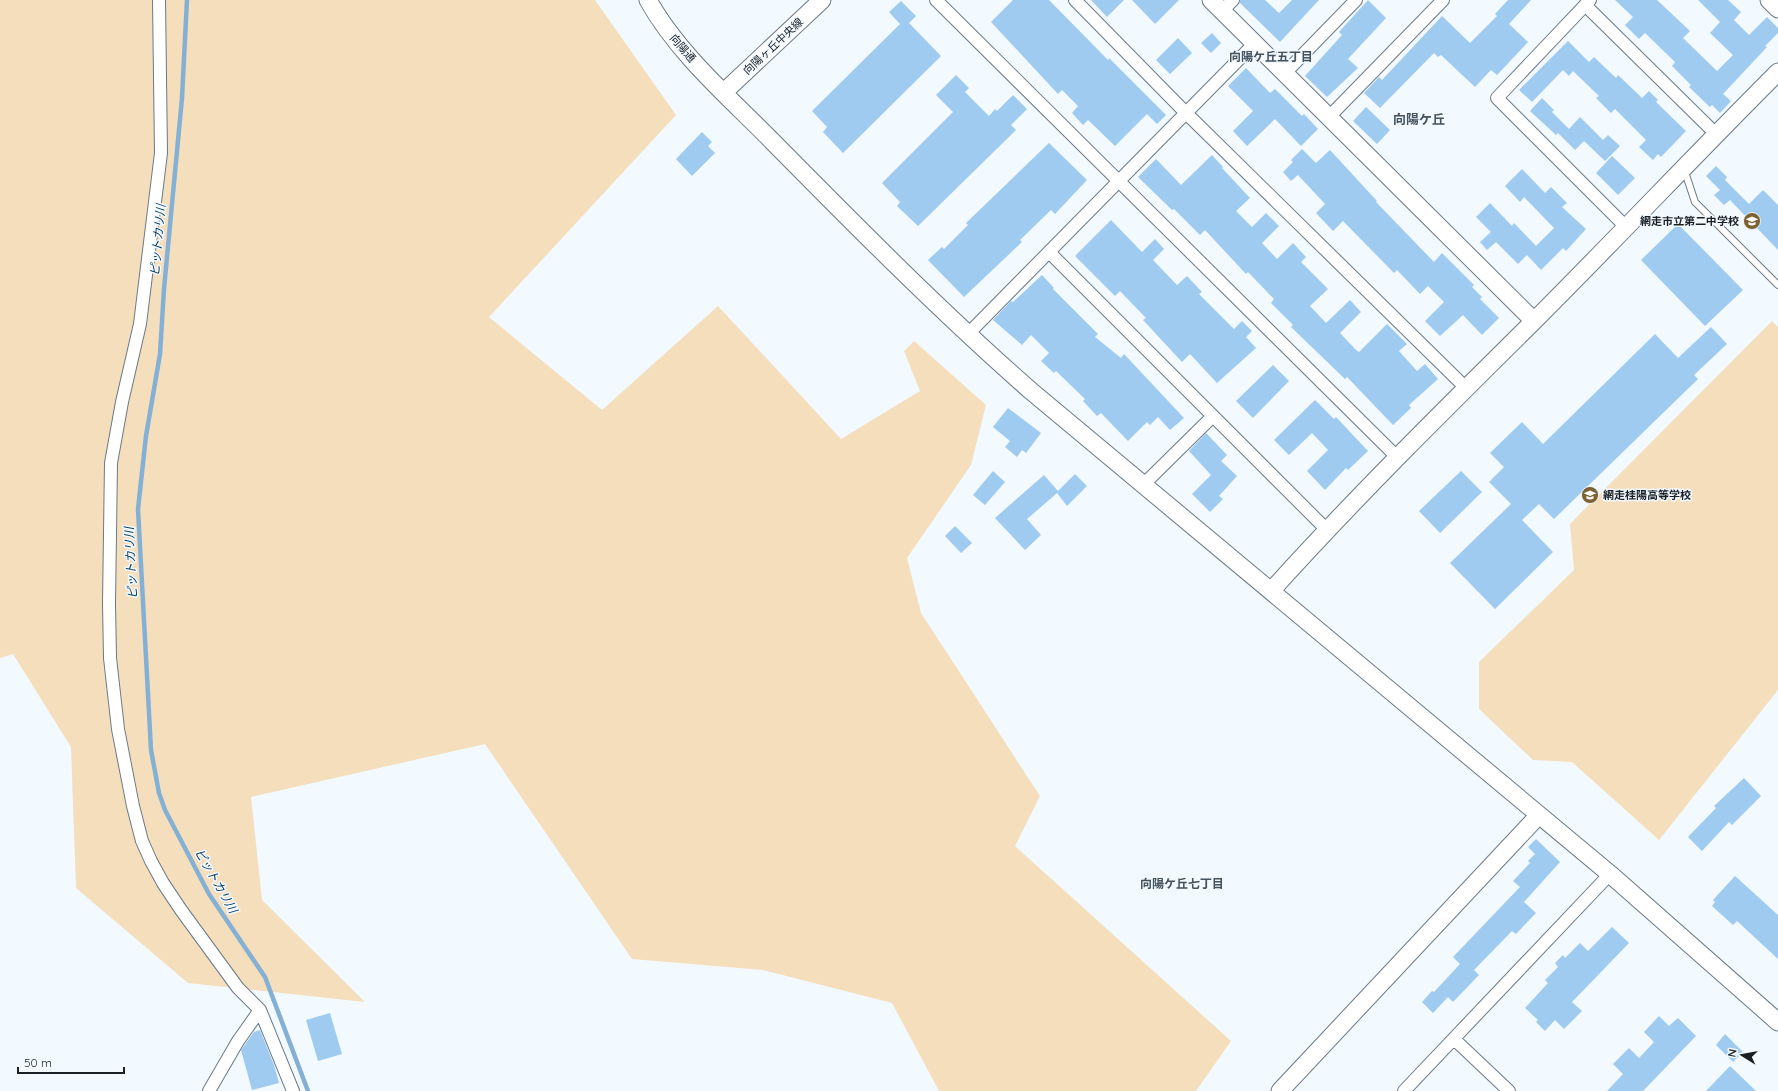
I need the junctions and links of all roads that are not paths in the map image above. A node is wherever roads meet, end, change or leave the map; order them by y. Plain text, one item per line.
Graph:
1 (159, 0) edge
2 (648, 0) edge
3 (822, 0) edge
4 (936, 0) edge
5 (1075, 0) edge
6 (1356, 0) edge
7 (1443, 0) edge
8 (1769, 0) edge
9 (1588, 3) edge
10 (1222, 4) edge
11 (1778, 9) edge
12 (1254, 44) junction
13 (1778, 72) edge
14 (1285, 73) junction
15 (724, 92) junction
16 (1185, 112) junction
17 (1329, 117) junction
18 (1716, 134) junction
19 (1683, 168) junction
20 (1119, 182) junction
21 (1626, 227) junction
22 (1049, 252) junction
23 (1778, 285) edge
24 (1534, 321) junction
25 (967, 335) junction
26 (1466, 388) junction
27 (1213, 416) junction
28 (1397, 457) junction
29 (1144, 484) junction
30 (1326, 529) junction
31 (1271, 591) junction
32 (1540, 815) junction
33 (1610, 874) junction
34 (260, 1010) junction
35 (1778, 1022) edge
36 (1454, 1039) junction
37 (210, 1091) edge
38 (293, 1091) edge
39 (1280, 1091) edge
40 (1404, 1091) edge
41 (1509, 1091) edge

1 - 34 street
2 - 15 street, 向陽通
3 - 15 street, 向陽ヶ丘中央線
4 - 20 street
5 - 16 street
6 - 14 street
7 - 17 street
8 - 11 street
9 - 18 street
9 - 21 street
10 - 12 street
12 - 14 street
12 - 16 street
13 - 18 street
14 - 17 street
15 - 25 street, 向陽通
16 - 20 street
16 - 26 street
17 - 24 street
18 - 19 street
19 - 21 street
19 - 23 lane
20 - 22 street
20 - 28 street
21 - 24 street
22 - 25 street
22 - 27 street
24 - 26 street
25 - 29 street, 向陽通
26 - 28 street
27 - 29 street
27 - 30 street
28 - 30 street
29 - 31 street, 向陽通
30 - 31 street
31 - 32 street, 向陽通
32 - 33 street, 向陽通
32 - 39 street
33 - 35 street, 向陽通
33 - 36 street
34 - 37 street
34 - 38 street
36 - 40 street
36 - 41 street

